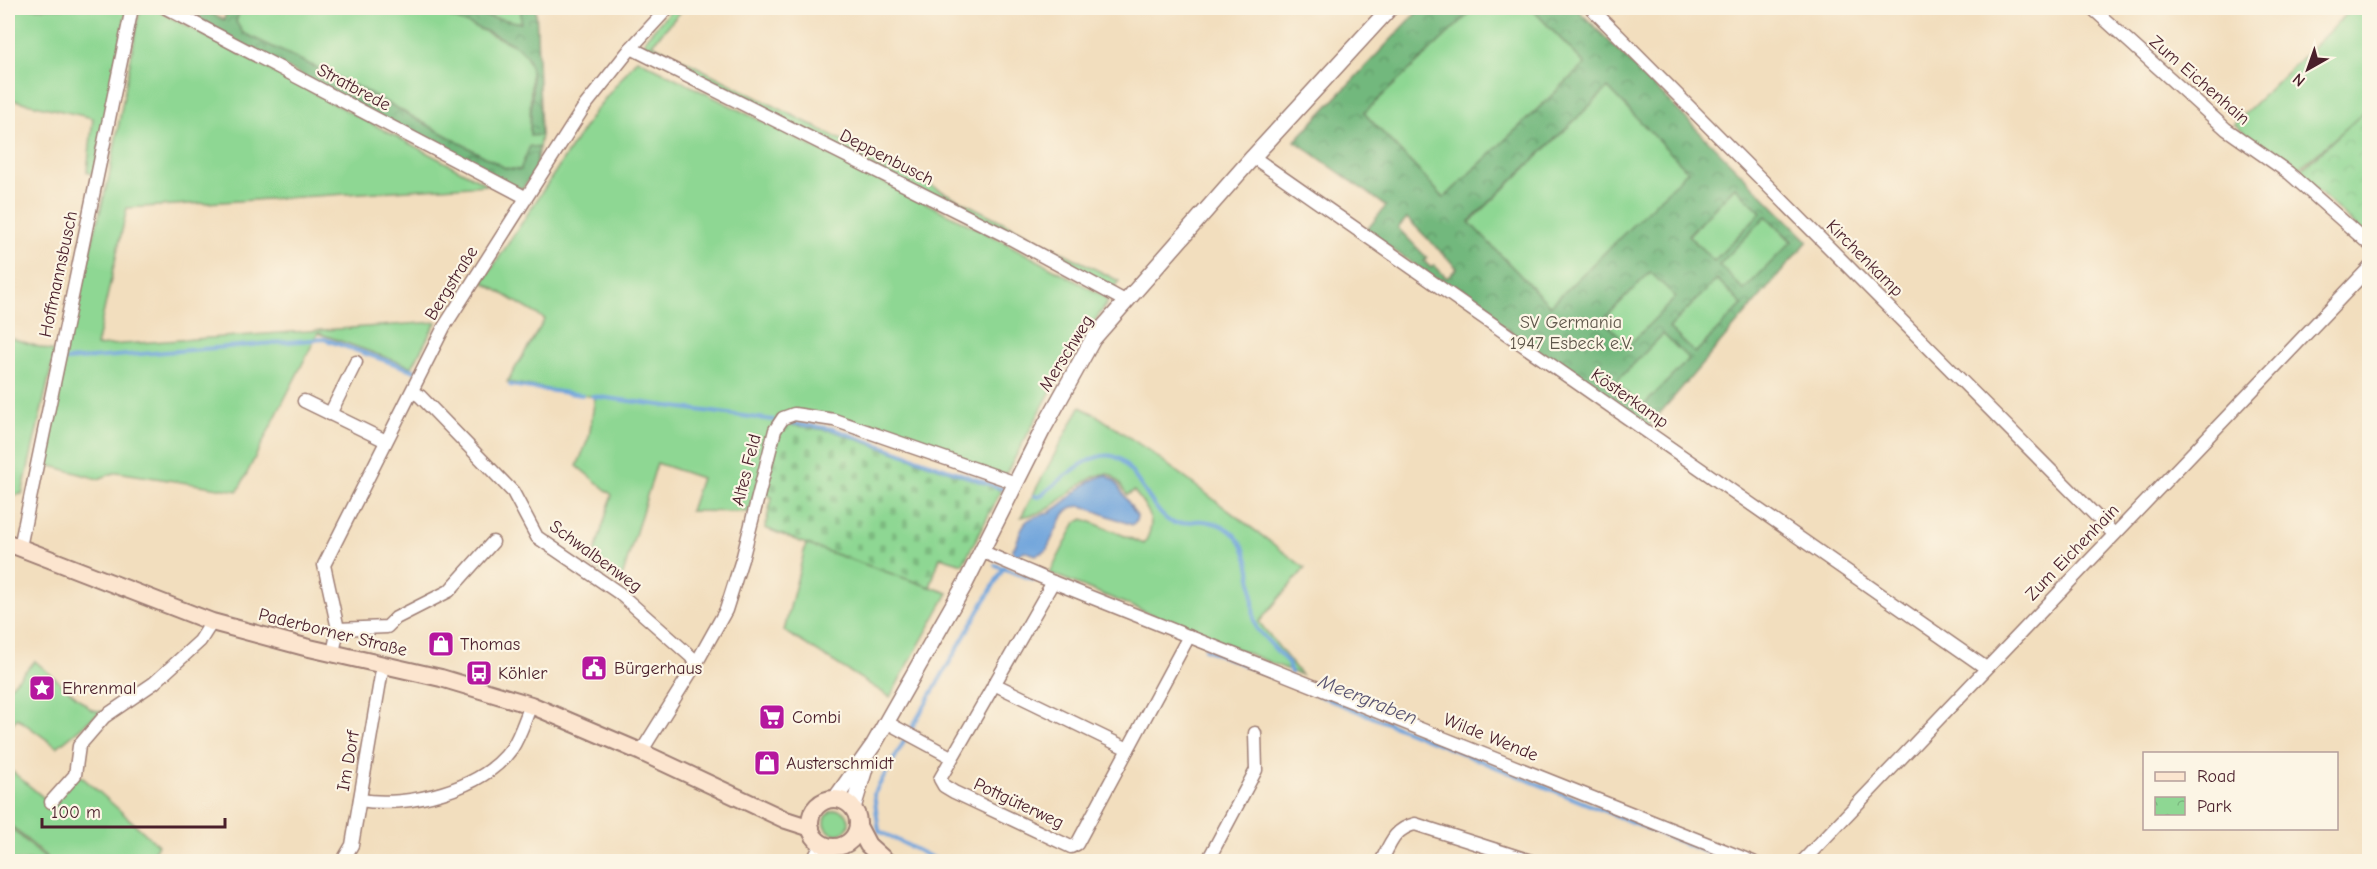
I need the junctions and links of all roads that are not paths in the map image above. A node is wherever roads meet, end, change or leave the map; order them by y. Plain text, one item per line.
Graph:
1 (132, 8) edge
2 (165, 8) edge
3 (668, 8) edge
4 (1390, 8) edge
5 (1591, 8) edge
6 (2092, 8) edge
7 (631, 48) junction
8 (1253, 157) junction
9 (525, 197) junction
10 (2370, 244) edge
11 (2370, 267) edge
12 (1125, 301) junction
13 (356, 362) dead end
14 (412, 392) junction
15 (304, 401) dead end
16 (330, 414) junction
17 (386, 441) junction
18 (1016, 483) junction
19 (2114, 534) junction
20 (493, 542) dead end
21 (14, 545) edge
22 (981, 551) junction
23 (1053, 582) junction
24 (212, 622) junction
25 (338, 629) junction
26 (1189, 636) junction
27 (333, 653) junction
28 (697, 662) junction
29 (383, 664) junction
30 (1986, 668) junction
31 (994, 684) junction
32 (531, 705) junction
33 (886, 722) junction
34 (1255, 733) dead end
35 (874, 744) junction
36 (1128, 749) junction
37 (641, 752) junction
38 (951, 757) junction
39 (835, 799) junction
40 (360, 800) junction
41 (51, 802) dead end
42 (853, 808) junction
43 (812, 819) junction
44 (858, 826) junction
45 (822, 843) junction
46 (846, 844) junction
47 (342, 861) edge
48 (812, 861) edge
49 (872, 861) edge
50 (887, 861) edge
51 (1207, 861) edge
52 (1381, 861) edge
53 (1534, 861) edge
54 (1754, 861) edge
55 (1802, 861) edge

1 - 21 street, Hoffmannsbusch
2 - 9 street, Stratbrede
3 - 7 street, Bergstraße
4 - 8 street, Merschweg
5 - 19 street, Kirchenkamp
6 - 10 street, Zum Eichenhain
7 - 9 street, Bergstraße
7 - 12 street, Deppenbusch
8 - 12 street, Merschweg
8 - 30 street, Kösterkamp
9 - 14 street, Bergstraße
11 - 19 street, Zum Eichenhain
12 - 18 street, Merschweg
13 - 16 street
14 - 17 street, Bergstraße
14 - 28 street, Schwalbenweg
15 - 16 street
16 - 17 street
17 - 25 street, Bergstraße
18 - 22 street, Merschweg
18 - 28 street, Altes Feld
19 - 30 street, Zum Eichenhain
20 - 25 street
21 - 24 main road, Paderborner Straße
22 - 23 street, Wilde Wende
22 - 33 street, Merschweg
23 - 26 street, Wilde Wende
23 - 31 street, Pottgüterweg
24 - 27 main road, Paderborner Straße
24 - 41 street
25 - 27 street, Bergstraße
26 - 36 street, Pottgüterweg
26 - 54 street, Wilde Wende
27 - 29 main road, Paderborner Straße
28 - 37 street, Altes Feld
29 - 32 main road, Paderborner Straße
29 - 40 street, Im Dorf
30 - 55 street, Zum Eichenhain
31 - 36 street
31 - 38 street, Pottgüterweg
32 - 37 main road, Paderborner Straße
32 - 40 street
33 - 35 street, Merschweg
33 - 38 street
34 - 51 street
35 - 39 street, Merschweg
35 - 42 street, Merschweg
36 - 38 street, Pottgüterweg
37 - 43 main road, Paderborner Straße
39 - 42 main road
39 - 43 main road
40 - 47 street, Im Dorf
42 - 44 main road
43 - 45 main road
44 - 46 main road
44 - 50 main road
45 - 46 main road
45 - 48 street
46 - 49 main road
52 - 53 street

